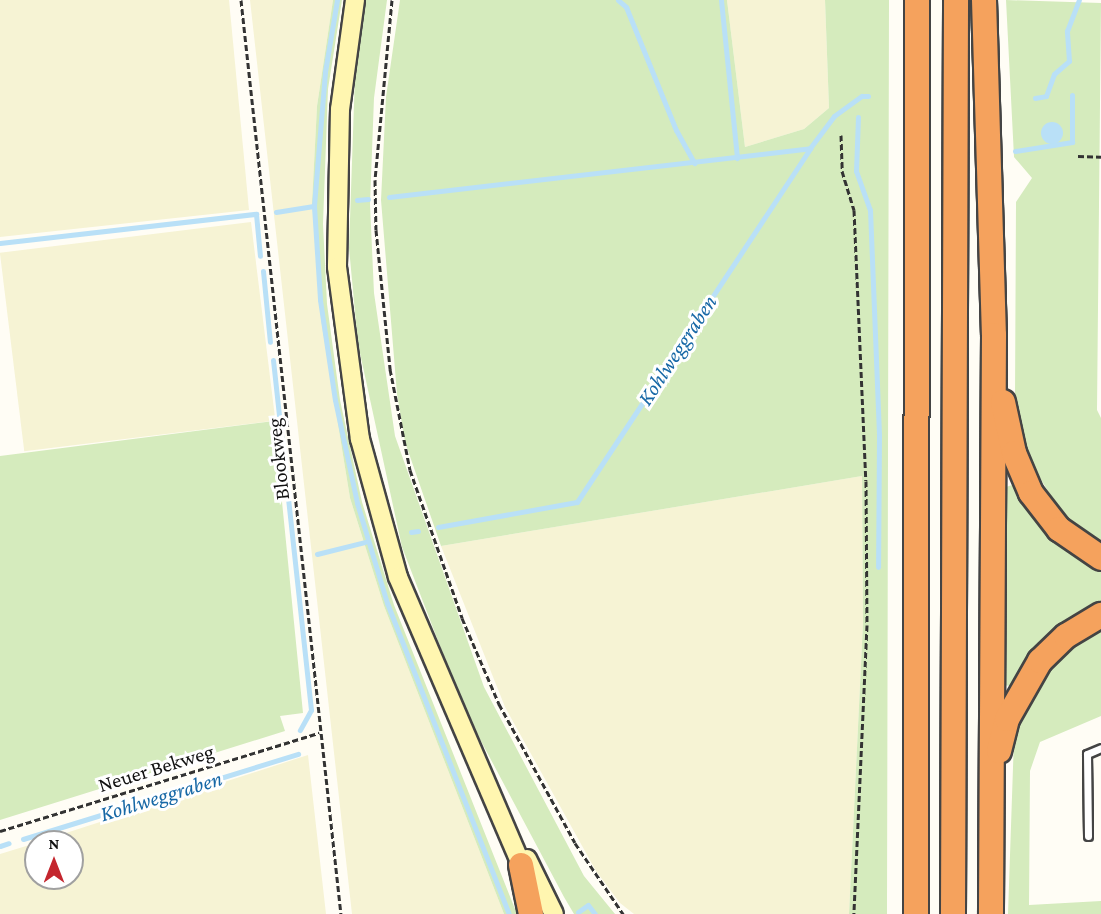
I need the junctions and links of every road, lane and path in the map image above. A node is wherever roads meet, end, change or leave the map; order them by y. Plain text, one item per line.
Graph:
1 (242, 0) edge
2 (355, 0) edge
3 (392, 0) edge
4 (917, 0) edge
5 (956, 0) edge
6 (984, 0) edge
7 (841, 135) dead end
8 (1078, 156) dead end
9 (1101, 157) edge
10 (994, 335) junction
11 (1101, 558) edge
12 (1101, 615) edge
13 (320, 733) junction
14 (1101, 748) edge
15 (482, 770) junction
16 (991, 782) junction
17 (0, 831) edge
18 (1088, 836) dead end
19 (520, 865) junction
20 (544, 892) junction
21 (341, 914) edge
22 (531, 914) edge
23 (542, 914) edge
24 (554, 914) edge
25 (561, 914) edge
26 (623, 914) edge
27 (854, 914) edge
28 (916, 914) edge
29 (953, 914) edge
30 (991, 914) edge

1 - 13 path, Blookweg
2 - 15 main road
3 - 26 path
4 - 28 highway
5 - 29 highway
6 - 10 highway
7 - 27 path
8 - 9 path
10 - 11 highway
10 - 16 highway
12 - 16 highway
13 - 17 path, Neuer Bekweg
13 - 21 path, Blookweg
14 - 18 lane
15 - 19 main road
15 - 20 main road
16 - 30 highway
19 - 22 highway
19 - 23 main road
20 - 24 main road
20 - 25 main road

